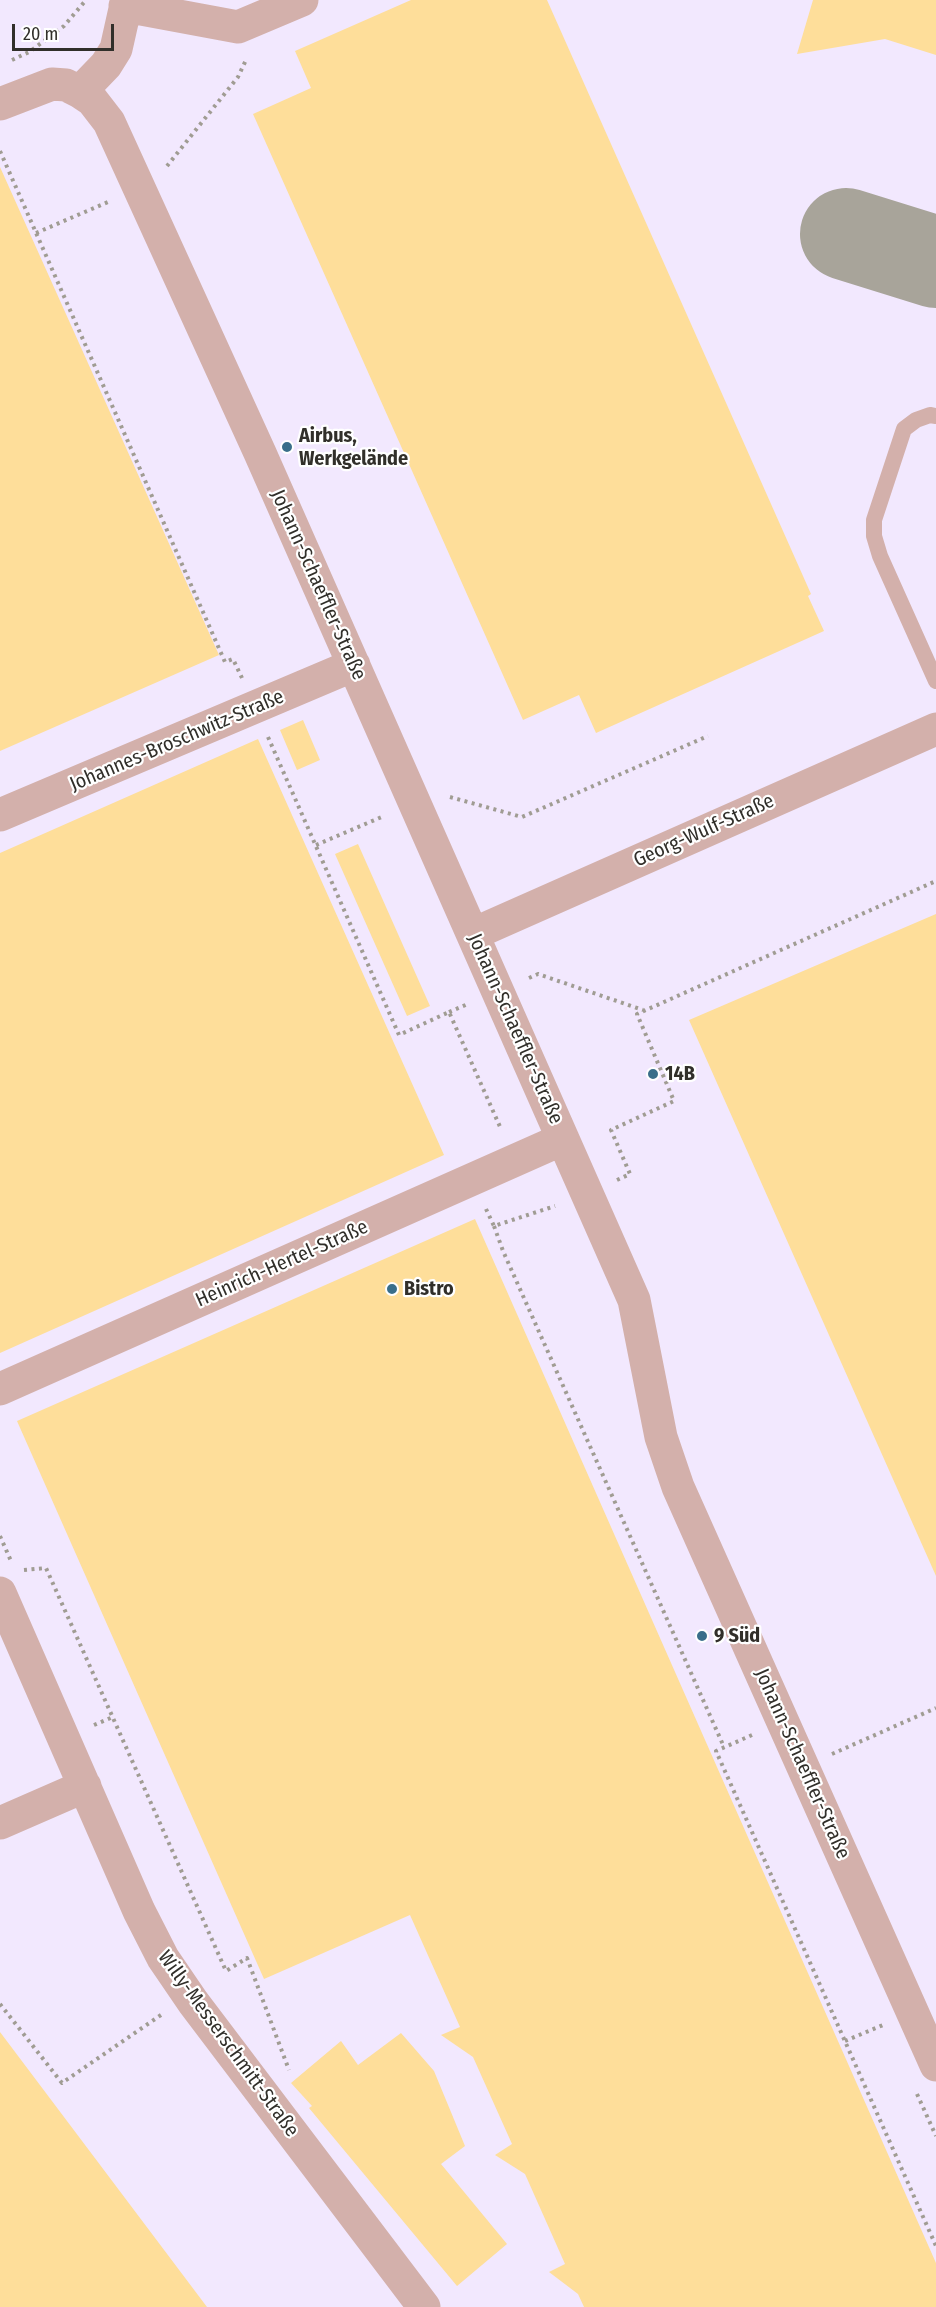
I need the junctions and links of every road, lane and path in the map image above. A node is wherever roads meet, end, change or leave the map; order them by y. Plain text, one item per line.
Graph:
1 (86, 0) edge
2 (302, 0) edge
3 (126, 3) edge
4 (249, 53) dead end
5 (10, 61) dead end
6 (80, 92) junction
7 (0, 104) edge
8 (165, 170) dead end
9 (116, 198) dead end
10 (36, 233) dead end
11 (936, 416) edge
12 (354, 665) junction
13 (936, 681) edge
14 (936, 729) edge
15 (708, 736) dead end
16 (446, 796) dead end
17 (389, 813) dead end
18 (0, 815) edge
19 (316, 845) dead end
20 (936, 881) edge
21 (473, 934) junction
22 (522, 980) dead end
23 (473, 1002) dead end
24 (644, 1011) junction
25 (449, 1012) dead end
26 (564, 1138) junction
27 (612, 1182) dead end
28 (484, 1203) dead end
29 (560, 1204) dead end
30 (494, 1226) junction
31 (0, 1389) edge
32 (0, 1536) edge
33 (19, 1567) dead end
34 (6, 1579) edge
35 (936, 1708) edge
36 (760, 1737) dead end
37 (724, 1747) junction
38 (831, 1754) dead end
39 (85, 1786) junction
40 (0, 1823) edge
41 (0, 2004) edge
42 (165, 2013) dead end
43 (886, 2023) dead end
44 (845, 2041) junction
45 (936, 2065) edge
46 (285, 2075) dead end
47 (936, 2246) edge
48 (424, 2307) edge

1 - 5 path
2 - 3 street
3 - 6 street
4 - 8 path
6 - 7 street, Johann-Schaeffler-Straße
6 - 12 street, Johann-Schaeffler-Straße
9 - 10 path
11 - 13 lane
12 - 18 street, Johannes-Broschwitz-Straße
12 - 21 street, Johann-Schaeffler-Straße
14 - 21 street, Georg-Wulf-Straße
15 - 16 path
17 - 19 path
20 - 24 path
21 - 26 street, Johann-Schaeffler-Straße
22 - 24 path
23 - 25 path
24 - 27 path
26 - 31 street, Heinrich-Hertel-Straße
26 - 45 street, Johann-Schaeffler-Straße
28 - 30 path
29 - 30 path
30 - 37 path
32 - 34 path
33 - 46 path
34 - 39 street, Willy-Messerschmitt-Straße
35 - 38 path
36 - 37 path
37 - 44 path
39 - 40 street
39 - 48 street, Willy-Messerschmitt-Straße
41 - 42 path
43 - 44 path
44 - 47 path

